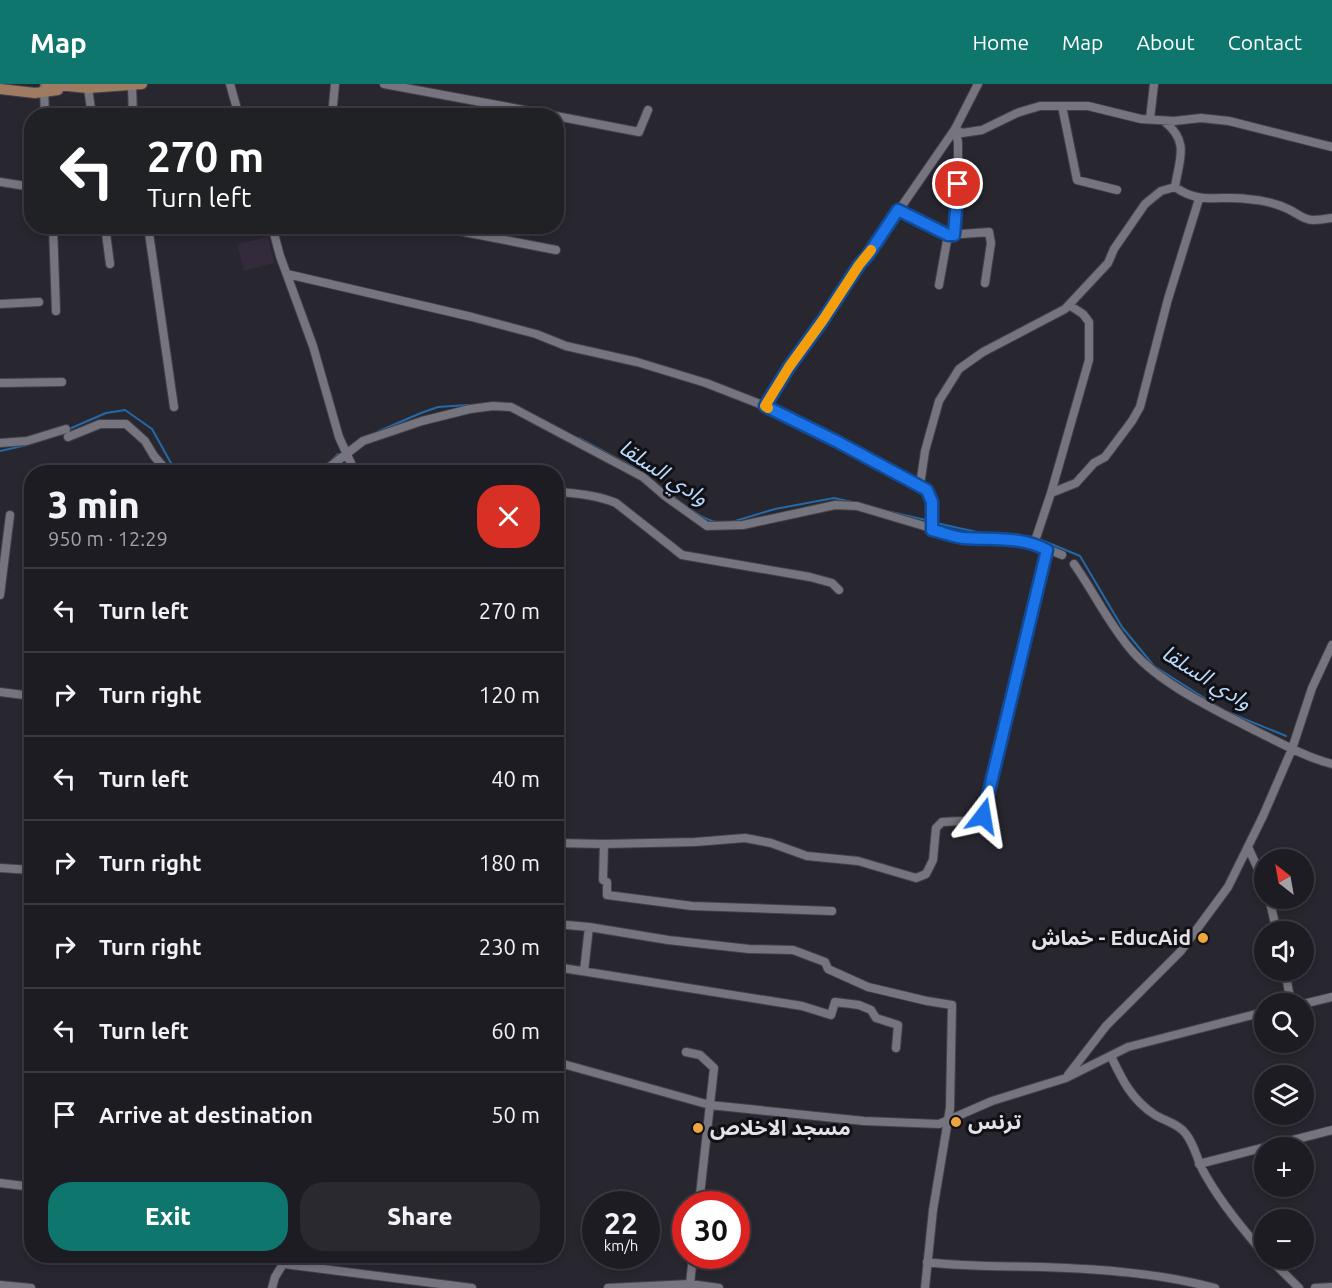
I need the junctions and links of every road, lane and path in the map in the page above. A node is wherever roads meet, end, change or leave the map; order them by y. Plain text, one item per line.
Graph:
1 (230, 84) edge
2 (335, 84) edge
3 (384, 84) edge
4 (978, 84) edge
5 (1154, 84) edge
6 (137, 85) edge
7 (45, 86) edge
8 (83, 87) junction
9 (0, 89) edge
10 (1062, 106) junction
11 (45, 108) edge
12 (90, 108) edge
13 (134, 108) edge
14 (237, 108) edge
15 (333, 108) edge
16 (513, 108) edge
17 (648, 110) dead end
18 (564, 118) edge
19 (1150, 119) junction
20 (1164, 121) junction
21 (956, 129) junction
22 (1332, 147) edge
23 (0, 182) edge
24 (24, 186) edge
25 (1175, 187) junction
26 (1117, 190) dead end
27 (1199, 199) junction
28 (898, 210) junction
29 (1332, 218) edge
30 (53, 234) edge
31 (106, 234) edge
32 (149, 234) edge
33 (274, 234) edge
34 (474, 234) edge
35 (951, 235) junction
36 (556, 250) dead end
37 (110, 264) dead end
38 (287, 274) junction
39 (985, 283) dead end
40 (939, 285) dead end
41 (39, 302) dead end
42 (0, 304) edge
43 (1069, 305) junction
44 (56, 311) dead end
45 (62, 381) dead end
46 (0, 383) edge
47 (765, 406) junction
48 (174, 407) dead end
49 (0, 443) edge
50 (346, 453) junction
51 (162, 465) edge
52 (331, 465) edge
53 (352, 465) edge
54 (920, 485) junction
55 (564, 492) edge
56 (1051, 493) junction
57 (10, 515) dead end
58 (932, 530) junction
59 (1034, 544) junction
60 (1047, 550) junction
61 (1062, 555) dead end
62 (1074, 564) dead end
63 (839, 590) dead end
64 (0, 595) edge
65 (1332, 645) edge
66 (0, 692) edge
67 (24, 695) edge
68 (1292, 749) junction
69 (1332, 764) edge
70 (564, 843) edge
71 (604, 844) junction
72 (1248, 847) junction
73 (1254, 860) edge
74 (0, 868) edge
75 (24, 870) edge
76 (832, 911) dead end
77 (564, 925) edge
78 (589, 927) junction
79 (564, 968) edge
80 (584, 970) junction
81 (1332, 997) edge
82 (1314, 1001) edge
83 (1254, 1015) edge
84 (896, 1048) dead end
85 (686, 1052) dead end
86 (1111, 1056) junction
87 (564, 1064) edge
88 (1066, 1078) junction
89 (710, 1105) junction
90 (948, 1120) junction
91 (1332, 1130) edge
92 (1199, 1164) junction
93 (0, 1183) edge
94 (24, 1186) edge
95 (700, 1191) edge
96 (1254, 1242) edge
97 (927, 1262) junction
98 (284, 1263) edge
99 (305, 1263) edge
100 (692, 1269) edge
101 (1280, 1269) edge
102 (690, 1284) junction
103 (0, 1285) edge
104 (671, 1287) edge
105 (1332, 1287) edge
106 (31, 1288) edge
107 (272, 1288) edge
108 (467, 1288) edge
109 (472, 1288) edge
110 (609, 1288) edge
111 (718, 1288) edge
112 (925, 1288) edge
113 (1215, 1288) edge
114 (1299, 1288) edge
115 (1315, 1288) edge

1 - 14 street
2 - 15 street
3 - 16 street
4 - 21 street
5 - 19 street
6 - 8 main road
6 - 13 street
7 - 8 main road
7 - 9 main road
7 - 11 street
8 - 12 street
10 - 19 street
10 - 21 street
10 - 26 street
17 - 18 street
19 - 20 street
20 - 22 street
20 - 25 street
21 - 28 street
21 - 35 street
23 - 24 street
25 - 27 street
25 - 43 street
27 - 29 street
27 - 56 street
28 - 35 street
28 - 47 street
30 - 44 street
31 - 37 street
32 - 48 street
33 - 38 street
34 - 36 street
35 - 39 street
35 - 40 street
38 - 47 street
38 - 50 street
41 - 42 street
43 - 54 street
43 - 56 street
45 - 46 street
47 - 54 street
49 - 51 street
50 - 52 street
50 - 53 street
50 - 58 street
54 - 58 street
55 - 63 street
56 - 59 street
57 - 64 street
58 - 59 street
59 - 60 street
60 - 61 street
60 - 71 street
62 - 68 street
65 - 68 street
66 - 67 street
68 - 69 street
68 - 72 street
70 - 71 street
71 - 76 street
72 - 73 street
72 - 88 street
74 - 75 street
77 - 78 street
78 - 80 street
78 - 90 street
79 - 80 street
80 - 84 street
81 - 82 street
83 - 86 street
85 - 89 street
86 - 88 street
86 - 92 street
87 - 89 street
88 - 90 street
89 - 90 street
89 - 95 street
90 - 97 street
91 - 92 street
92 - 96 street
93 - 94 street
97 - 112 street
97 - 113 street
98 - 107 street
99 - 108 street
100 - 102 street
101 - 114 street
102 - 104 street
102 - 111 street
103 - 106 street
104 - 110 street
105 - 115 street
108 - 109 street

